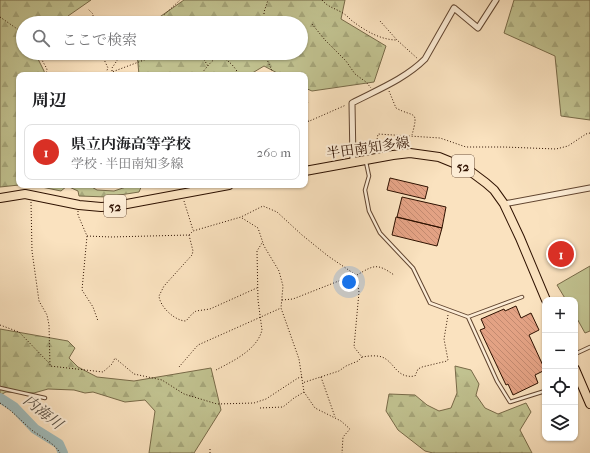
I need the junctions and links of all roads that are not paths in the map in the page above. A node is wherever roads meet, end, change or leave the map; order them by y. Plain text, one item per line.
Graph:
1 (496, 0) edge
2 (365, 160) junction
3 (354, 162) junction
4 (308, 170) edge
5 (213, 188) edge
6 (590, 188) edge
7 (0, 198) edge
8 (504, 204) junction
9 (522, 296) dead end
10 (545, 297) edge
11 (468, 317) junction
12 (590, 347) edge
13 (578, 353) edge
14 (578, 383) edge
15 (0, 388) edge
16 (542, 392) edge
17 (45, 398) dead end
18 (590, 404) edge

1 - 3 street
2 - 3 main road, 半田南知多線 / 52
2 - 8 main road, 半田南知多線 / 52
2 - 11 lane
3 - 4 main road, 半田南知多線 / 52
5 - 7 main road, 52
6 - 8 street
8 - 10 main road, 半田南知多線 / 52
9 - 11 lane
11 - 16 lane
12 - 13 lane
14 - 18 main road
15 - 17 lane

